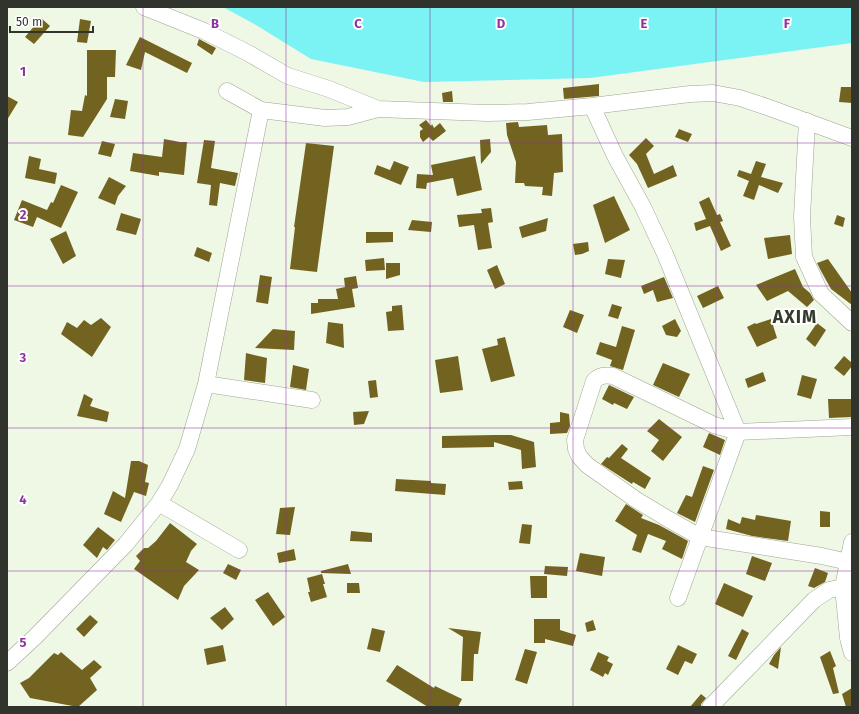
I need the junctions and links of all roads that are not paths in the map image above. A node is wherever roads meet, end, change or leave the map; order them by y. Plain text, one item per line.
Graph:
1 (144, 7) edge
2 (227, 91) dead end
3 (592, 106) junction
4 (378, 109) junction
5 (261, 110) junction
6 (807, 121) junction
7 (852, 138) edge
8 (852, 323) edge
9 (206, 384) junction
10 (312, 400) dead end
11 (852, 427) edge
12 (738, 432) junction
13 (159, 503) junction
14 (700, 537) junction
15 (852, 542) edge
16 (239, 550) dead end
17 (848, 562) junction
18 (843, 587) junction
19 (678, 598) dead end
20 (852, 653) edge
21 (7, 663) edge
22 (710, 707) edge

1 - 4 street
2 - 5 street
3 - 4 street
3 - 6 street
3 - 12 street
4 - 5 street
5 - 9 street
6 - 7 street
6 - 8 street
9 - 10 street
9 - 13 street
11 - 12 street
12 - 14 street
12 - 14 street
13 - 16 street
13 - 21 street
14 - 17 street
14 - 19 street
15 - 17 street
17 - 18 street
18 - 20 street
18 - 22 street

